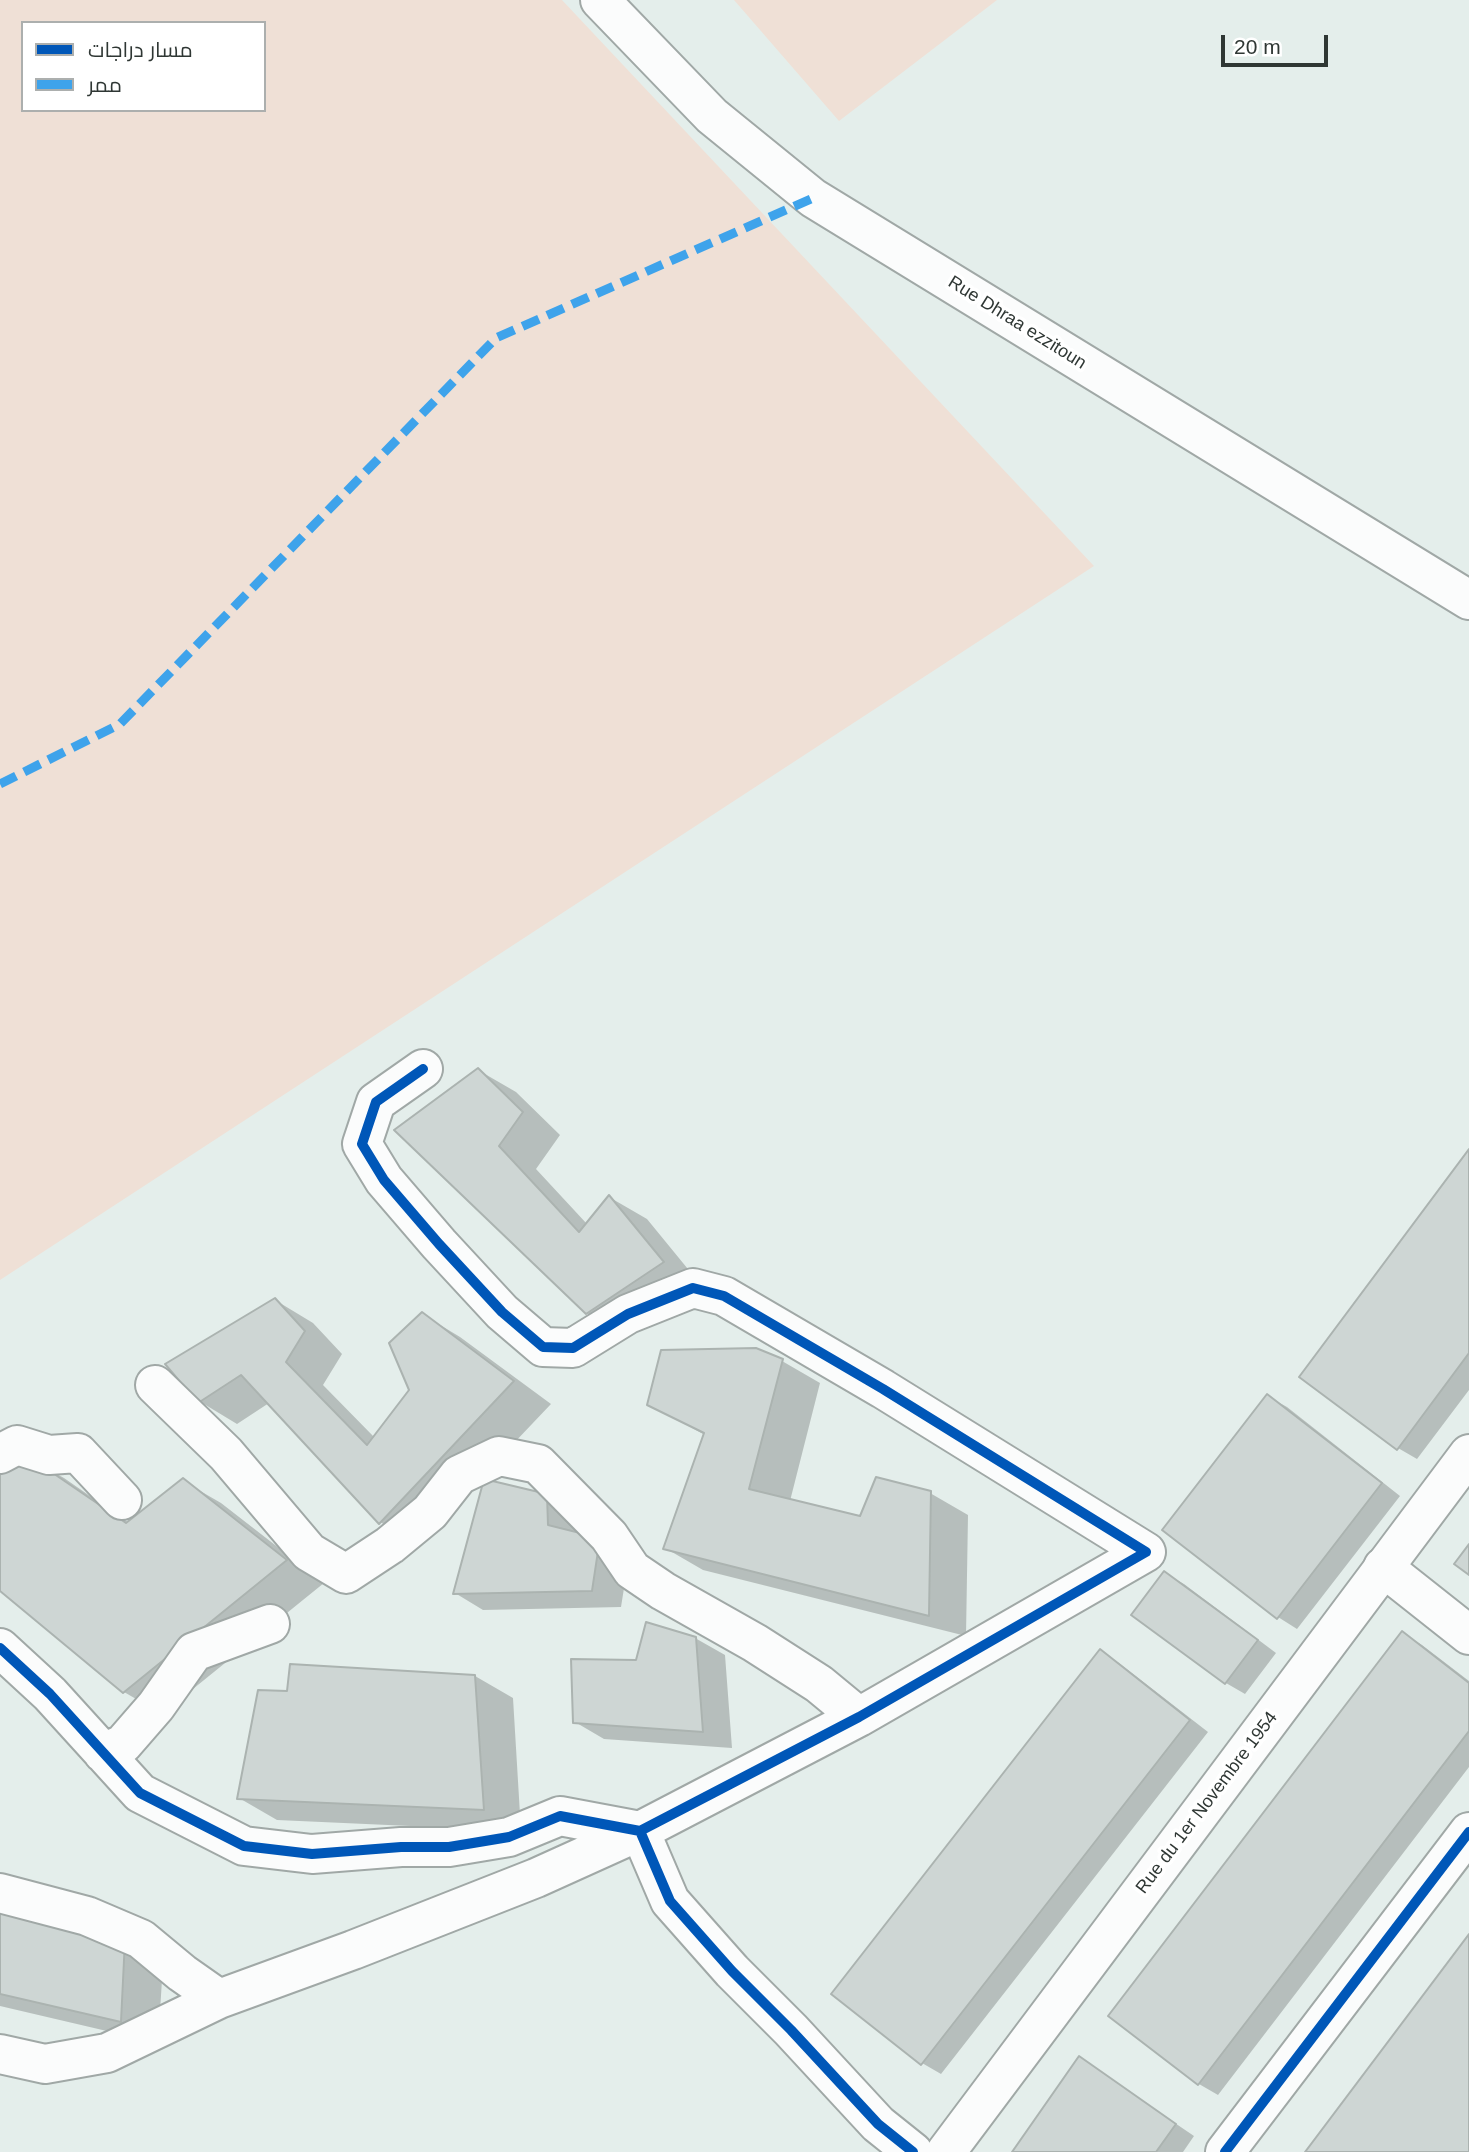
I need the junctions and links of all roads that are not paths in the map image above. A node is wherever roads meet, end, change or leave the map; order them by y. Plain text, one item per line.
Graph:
1 (600, 0) edge
2 (1469, 600) edge
3 (423, 1069) dead end
4 (155, 1385) dead end
5 (0, 1454) edge
6 (1469, 1454) edge
7 (122, 1500) dead end
8 (1382, 1567) junction
9 (270, 1624) dead end
10 (1469, 1635) edge
11 (0, 1648) edge
12 (859, 1717) junction
13 (103, 1753) junction
14 (640, 1831) junction
15 (1469, 1832) edge
16 (0, 1893) edge
17 (219, 1999) junction
18 (0, 2054) edge
19 (913, 2152) edge
20 (946, 2152) edge
21 (1225, 2152) edge

1 - 2 street, Rue Dhraa ezzitoun
3 - 12 street
4 - 12 street
5 - 7 street
6 - 8 street, Rue du 1er Novembre 1954
8 - 10 street
8 - 20 street, Rue du 1er Novembre 1954
9 - 13 street
11 - 13 street
12 - 14 street
13 - 14 street
14 - 17 street
14 - 19 street
15 - 21 street
16 - 17 street
17 - 18 street

